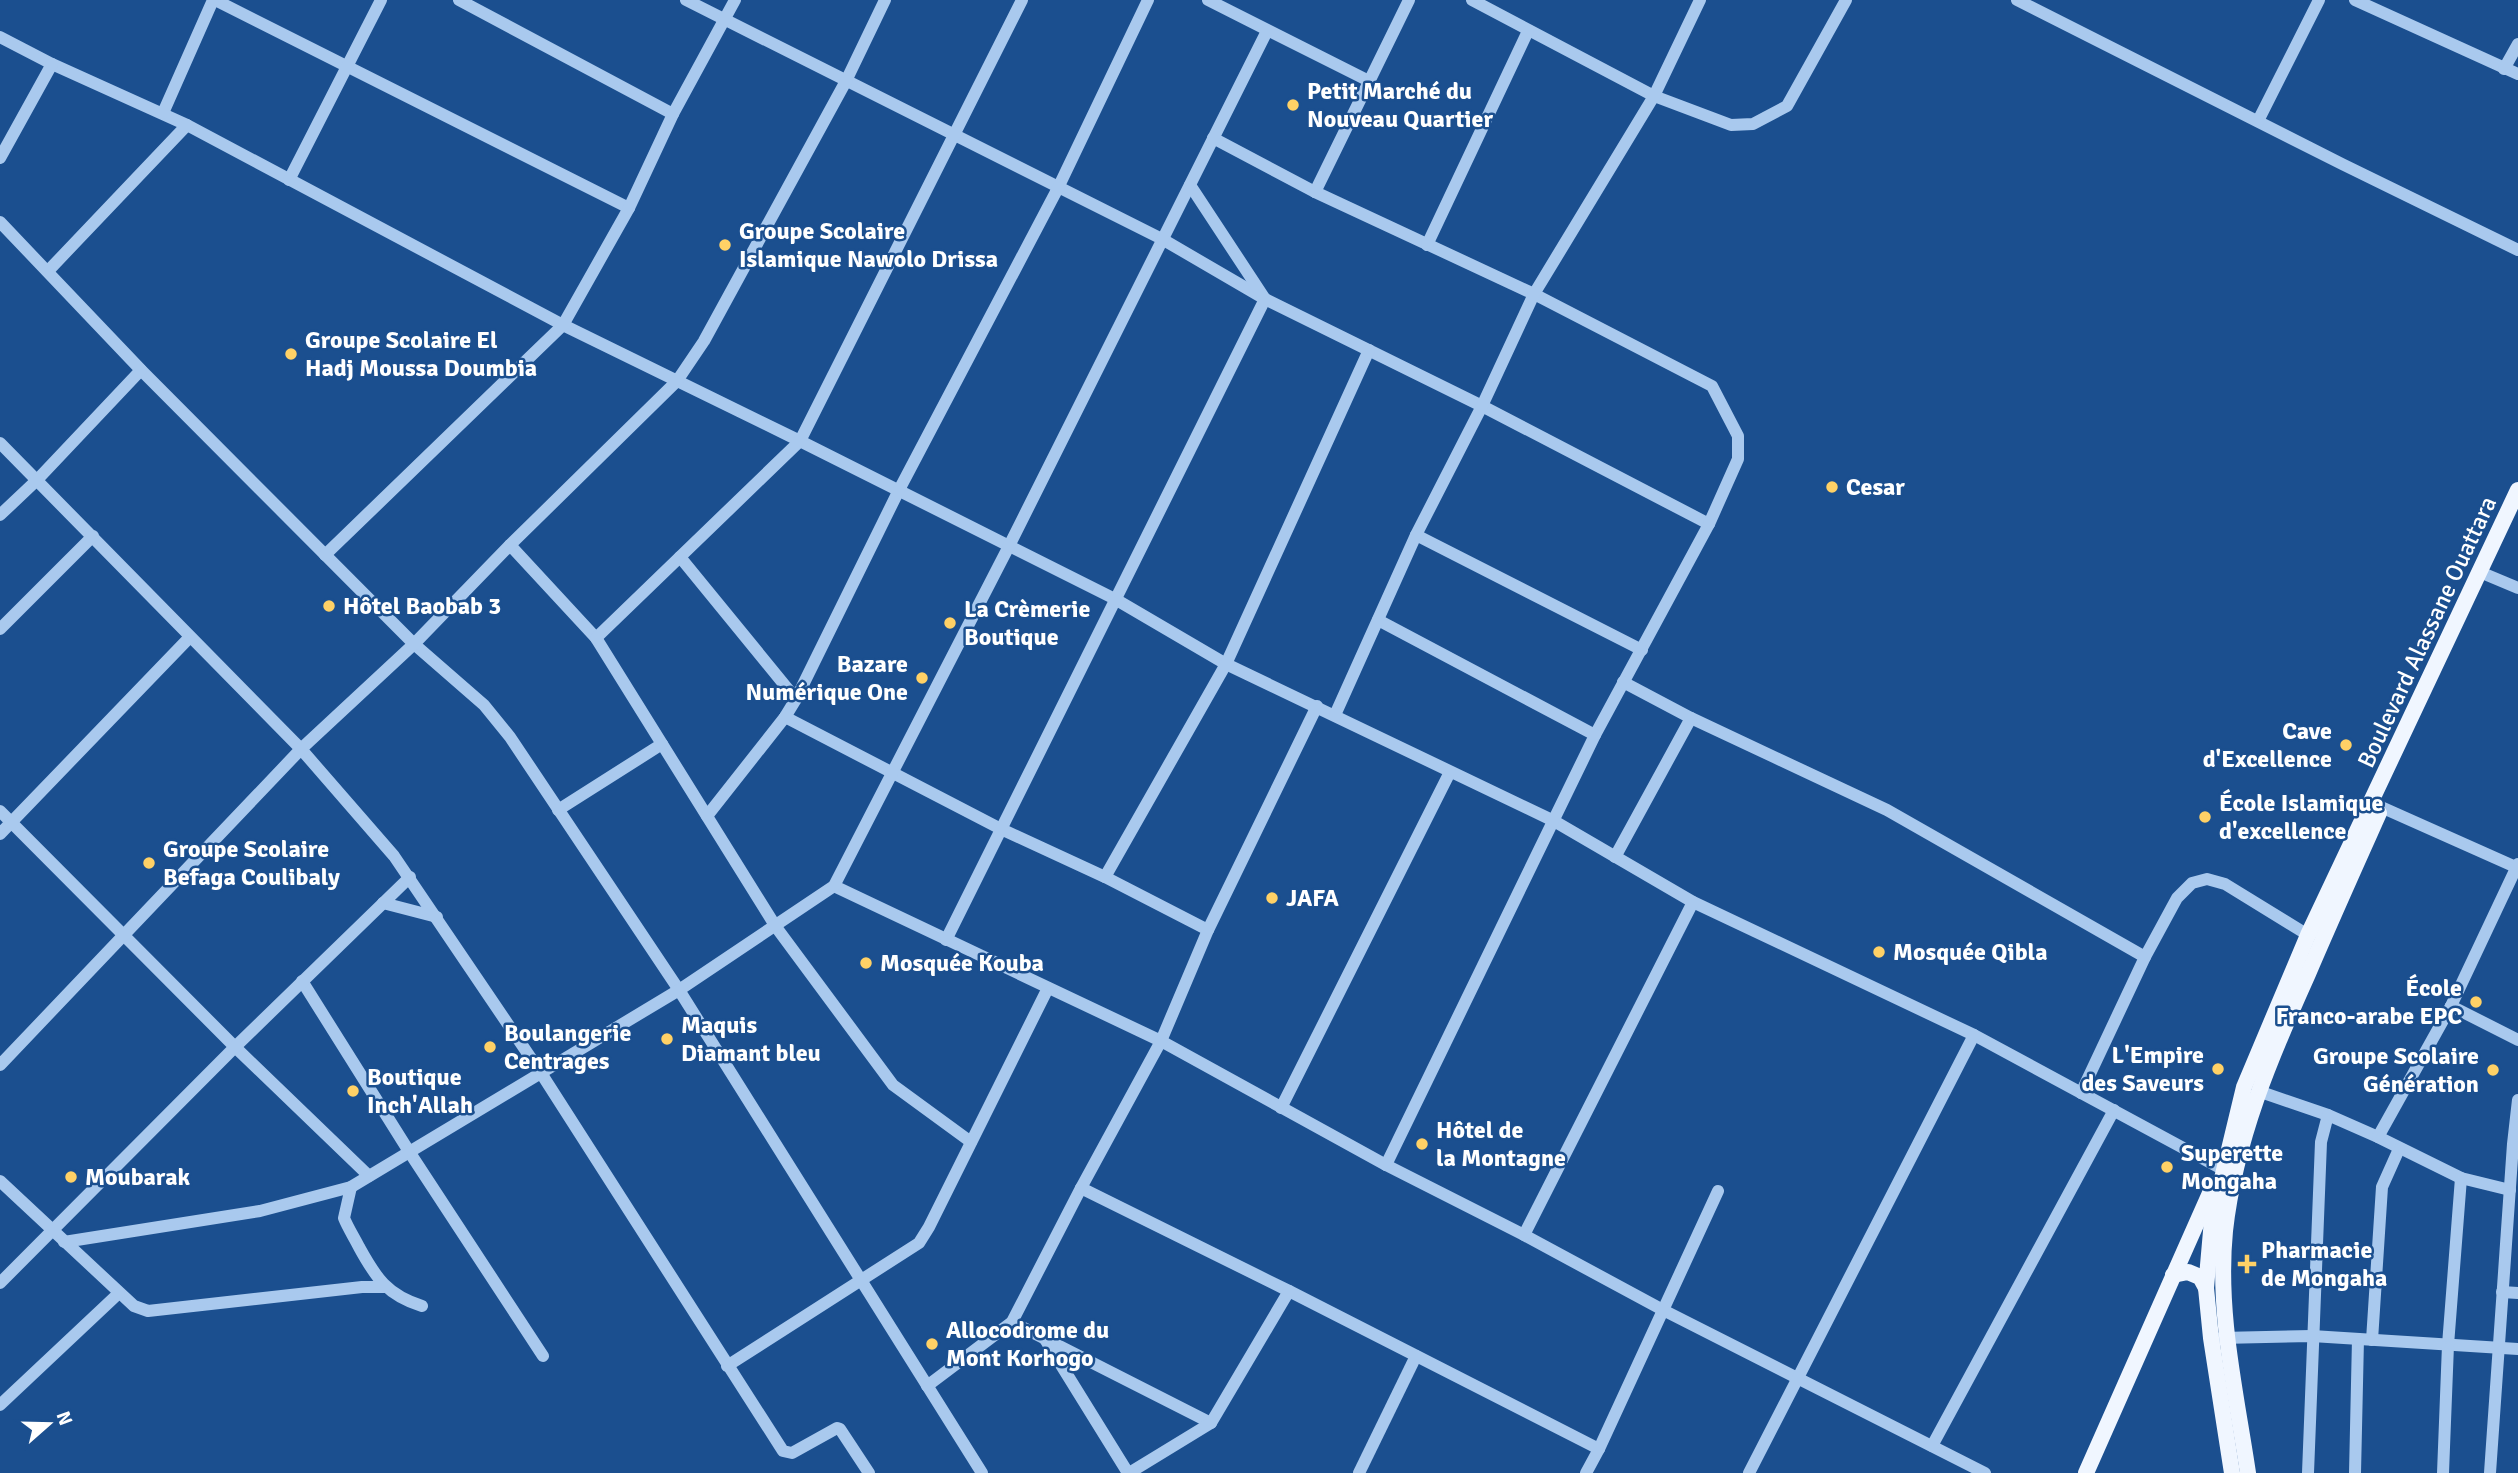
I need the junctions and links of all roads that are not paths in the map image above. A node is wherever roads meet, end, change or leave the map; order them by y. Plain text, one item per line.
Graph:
1 (214, 0) edge
2 (381, 0) edge
3 (459, 0) edge
4 (686, 0) edge
5 (735, 0) edge
6 (885, 0) edge
7 (1022, 0) edge
8 (1148, 0) edge
9 (1208, 0) edge
10 (1409, 0) edge
11 (1472, 0) edge
12 (1700, 0) edge
13 (1846, 0) edge
14 (2017, 0) edge
15 (2319, 0) edge
16 (2355, 0) edge
17 (726, 19) junction
18 (1267, 31) junction
19 (1528, 31) junction
20 (0, 37) edge
21 (2518, 44) edge
22 (52, 64) junction
23 (348, 66) junction
24 (2504, 69) junction
25 (2518, 74) edge
26 (846, 81) junction
27 (1369, 81) junction
28 (1654, 96) junction
29 (163, 113) junction
30 (673, 114) junction
31 (2258, 121) junction
32 (187, 125) junction
33 (954, 136) junction
34 (1213, 138) junction
35 (0, 158) edge
36 (289, 180) junction
37 (1190, 185) junction
38 (1058, 188) junction
39 (1315, 192) junction
40 (629, 208) junction
41 (0, 222) edge
42 (1162, 239) junction
43 (1427, 245) junction
44 (2518, 250) edge
45 (48, 271) junction
46 (1534, 294) junction
47 (1265, 299) junction
48 (562, 325) junction
49 (1369, 350) junction
50 (141, 370) junction
51 (677, 381) junction
52 (1482, 406) junction
53 (800, 441) junction
54 (0, 443) edge
55 (37, 480) junction
56 (2518, 489) edge
57 (899, 490) junction
58 (2518, 505) edge
59 (0, 515) edge
60 (1709, 524) junction
61 (1416, 535) junction
62 (93, 536) junction
63 (510, 545) junction
64 (1009, 546) junction
65 (325, 555) junction
66 (680, 557) junction
67 (2487, 575) junction
68 (2518, 588) edge
69 (1115, 599) junction
70 (1378, 620) junction
71 (0, 629) edge
72 (189, 638) junction
73 (596, 638) junction
74 (414, 644) junction
75 (1642, 650) junction
76 (1226, 664) junction
77 (1623, 682) junction
78 (796, 699) junction
79 (1317, 705) junction
80 (1335, 715) junction
81 (785, 717) junction
82 (1690, 718) junction
83 (1595, 736) junction
84 (662, 744) junction
85 (301, 749) junction
86 (892, 772) junction
87 (1450, 772) junction
88 (2377, 805) junction
89 (558, 810) junction
90 (0, 811) edge
91 (707, 816) junction
92 (1554, 821) junction
93 (11, 822) junction
94 (1001, 829) junction
95 (0, 834) edge
96 (1615, 857) junction
97 (2518, 867) edge
98 (410, 877) junction
99 (1105, 877) junction
100 (834, 886) junction
101 (1693, 902) junction
102 (383, 903) junction
103 (437, 917) junction
104 (776, 927) junction
105 (1208, 930) junction
106 (124, 933) junction
107 (2308, 935) junction
108 (946, 940) junction
109 (2145, 957) junction
110 (302, 981) junction
111 (1048, 988) junction
112 (680, 990) junction
113 (2451, 1006) junction
114 (1974, 1035) junction
115 (2518, 1040) edge
116 (1161, 1041) junction
117 (235, 1047) junction
118 (0, 1065) edge
119 (541, 1073) junction
120 (2259, 1091) junction
121 (2081, 1093) junction
122 (2518, 1100) edge
123 (1281, 1108) junction
124 (2114, 1110) junction
125 (2328, 1115) junction
126 (2378, 1137) junction
127 (971, 1142) junction
128 (2515, 1144) edge
129 (2399, 1149) junction
130 (410, 1153) junction
131 (1386, 1165) junction
132 (2230, 1170) junction
133 (369, 1177) junction
134 (2461, 1178) junction
135 (0, 1181) edge
136 (351, 1187) junction
137 (1081, 1188) junction
138 (2510, 1190) junction
139 (1717, 1191) dead end
140 (52, 1231) junction
141 (1524, 1235) junction
142 (64, 1242) junction
143 (2173, 1275) junction
144 (861, 1280) junction
145 (0, 1283) edge
146 (385, 1287) junction
147 (2206, 1288) junction
148 (1289, 1291) junction
149 (2502, 1292) junction
150 (119, 1293) junction
151 (2518, 1293) edge
152 (422, 1306) dead end
153 (1663, 1310) junction
154 (1012, 1322) junction
155 (2312, 1336) junction
156 (1044, 1338) junction
157 (2218, 1338) junction
158 (2365, 1339) junction
159 (2448, 1345) junction
160 (2498, 1348) junction
161 (2518, 1349) edge
162 (543, 1356) dead end
163 (1416, 1356) junction
164 (727, 1366) junction
165 (1798, 1378) junction
166 (927, 1386) junction
167 (0, 1405) edge
168 (1211, 1423) junction
169 (1933, 1446) junction
170 (1599, 1449) junction
171 (869, 1473) edge
172 (982, 1473) edge
173 (1128, 1473) edge
174 (1359, 1473) edge
175 (1586, 1473) edge
176 (1749, 1473) edge
177 (1985, 1473) edge
178 (2086, 1473) edge
179 (2232, 1473) edge
180 (2248, 1473) edge
181 (2308, 1473) edge
182 (2355, 1473) edge
183 (2443, 1473) edge
184 (2490, 1473) edge

1 - 23 street
1 - 29 street
2 - 23 street
3 - 30 street
4 - 17 street
5 - 17 street
6 - 26 street
7 - 33 street
8 - 38 street
9 - 18 street
10 - 27 street
11 - 19 street
12 - 28 street
13 - 28 street
14 - 31 street
15 - 31 street
16 - 24 street
17 - 26 street
17 - 30 street
18 - 27 street
18 - 34 street
19 - 28 street
19 - 43 street
20 - 22 street
21 - 24 street
22 - 29 street
22 - 35 street
23 - 36 street
23 - 40 street
24 - 25 street
26 - 33 street
26 - 51 street
27 - 39 street
28 - 46 street
29 - 32 street
30 - 40 street
31 - 44 street
32 - 36 street
32 - 45 street
33 - 38 street
33 - 53 street
34 - 37 street
34 - 39 street
36 - 48 street
37 - 42 street
37 - 47 street
38 - 42 street
38 - 57 street
39 - 43 street
40 - 48 street
41 - 45 street
42 - 47 street
42 - 64 street
43 - 46 street
45 - 50 street
46 - 52 street
46 - 60 street
47 - 49 street
47 - 69 street
48 - 51 street
48 - 65 street
49 - 52 street
49 - 76 street
50 - 55 street
50 - 65 street
51 - 53 street
51 - 63 street
52 - 60 street
52 - 61 street
53 - 57 street
53 - 66 street
54 - 55 street
55 - 59 street
55 - 62 street
56 - 88 main road, Boulevard Alassane Ouattara
57 - 64 street
57 - 78 street
58 - 67 main road, Boulevard Alassane Ouattara
60 - 75 street
61 - 70 street
61 - 75 street
62 - 71 street
62 - 72 street
63 - 73 street
63 - 74 street
64 - 69 street
64 - 86 street
65 - 74 street
66 - 73 street
66 - 78 street
67 - 68 street
67 - 88 main road, Boulevard Alassane Ouattara
69 - 76 street
69 - 94 street
70 - 80 street
70 - 83 street
72 - 85 street
72 - 93 street
73 - 84 street
74 - 85 street
74 - 89 street
75 - 77 street
76 - 79 street
76 - 99 street
77 - 82 street
77 - 83 street
78 - 81 street
79 - 80 street
79 - 105 street
80 - 87 street
81 - 86 street
81 - 91 street
82 - 96 street
82 - 109 street
83 - 92 street
84 - 89 street
84 - 91 street
85 - 98 street
85 - 106 street
86 - 94 street
86 - 100 street
87 - 92 street
87 - 123 street
88 - 97 street
88 - 107 main road, Boulevard Alassane Ouattara
88 - 120 main road, Boulevard Alassane Ouattara
89 - 112 street
90 - 93 street
91 - 104 street
92 - 96 street
92 - 131 street
93 - 95 street
93 - 106 street
94 - 99 street
94 - 108 street
96 - 101 street
97 - 113 street
98 - 102 street
98 - 103 street
99 - 105 street
100 - 104 street
100 - 108 street
101 - 114 street
101 - 141 street
102 - 103 street
102 - 110 street
103 - 119 street
104 - 112 street
104 - 127 street
105 - 116 street
106 - 117 street
106 - 118 street
107 - 109 street
107 - 132 main road, Boulevard Alassane Ouattara
108 - 111 street
109 - 121 street
110 - 117 street
110 - 130 street
111 - 116 street
111 - 127 street
112 - 119 street
112 - 144 street
113 - 115 street
113 - 126 street
114 - 121 street
114 - 165 street
116 - 123 street
116 - 137 street
117 - 133 street
117 - 140 street
119 - 130 street
119 - 164 street
120 - 125 street
120 - 132 main road, Boulevard Alassane Ouattara
121 - 124 street
122 - 128 street
123 - 131 street
124 - 132 street
124 - 169 street
125 - 126 street
125 - 155 street
126 - 129 street
127 - 144 street
128 - 138 street
129 - 134 street
129 - 158 street
130 - 133 street
130 - 162 street
131 - 141 street
132 - 143 main road
132 - 147 main road, Boulevard Alassane Ouattara
132 - 157 main road, Boulevard Alassane Ouattara
133 - 136 street
134 - 138 street
134 - 159 street
135 - 140 street
136 - 142 street
136 - 146 street
137 - 148 street
137 - 154 street
138 - 149 street
139 - 153 street
140 - 142 street
140 - 145 street
141 - 153 street
142 - 150 street
143 - 147 main road
143 - 178 main road
144 - 164 street
144 - 166 street
146 - 150 street
146 - 152 street
147 - 157 main road, Boulevard Alassane Ouattara
148 - 163 street
148 - 168 street
149 - 151 street
149 - 160 street
150 - 167 street
153 - 165 street
153 - 170 street
154 - 156 street
154 - 166 street
155 - 157 street
155 - 158 street
155 - 181 street
156 - 168 street
156 - 173 street
157 - 179 main road, Boulevard Alassane Ouattara
157 - 180 main road, Boulevard Alassane Ouattara
158 - 159 street
158 - 182 street
159 - 160 street
159 - 183 street
160 - 161 street
160 - 184 street
163 - 170 street
163 - 174 street
164 - 171 street
165 - 169 street
165 - 176 street
166 - 172 street
168 - 173 street
169 - 177 street
170 - 175 street

